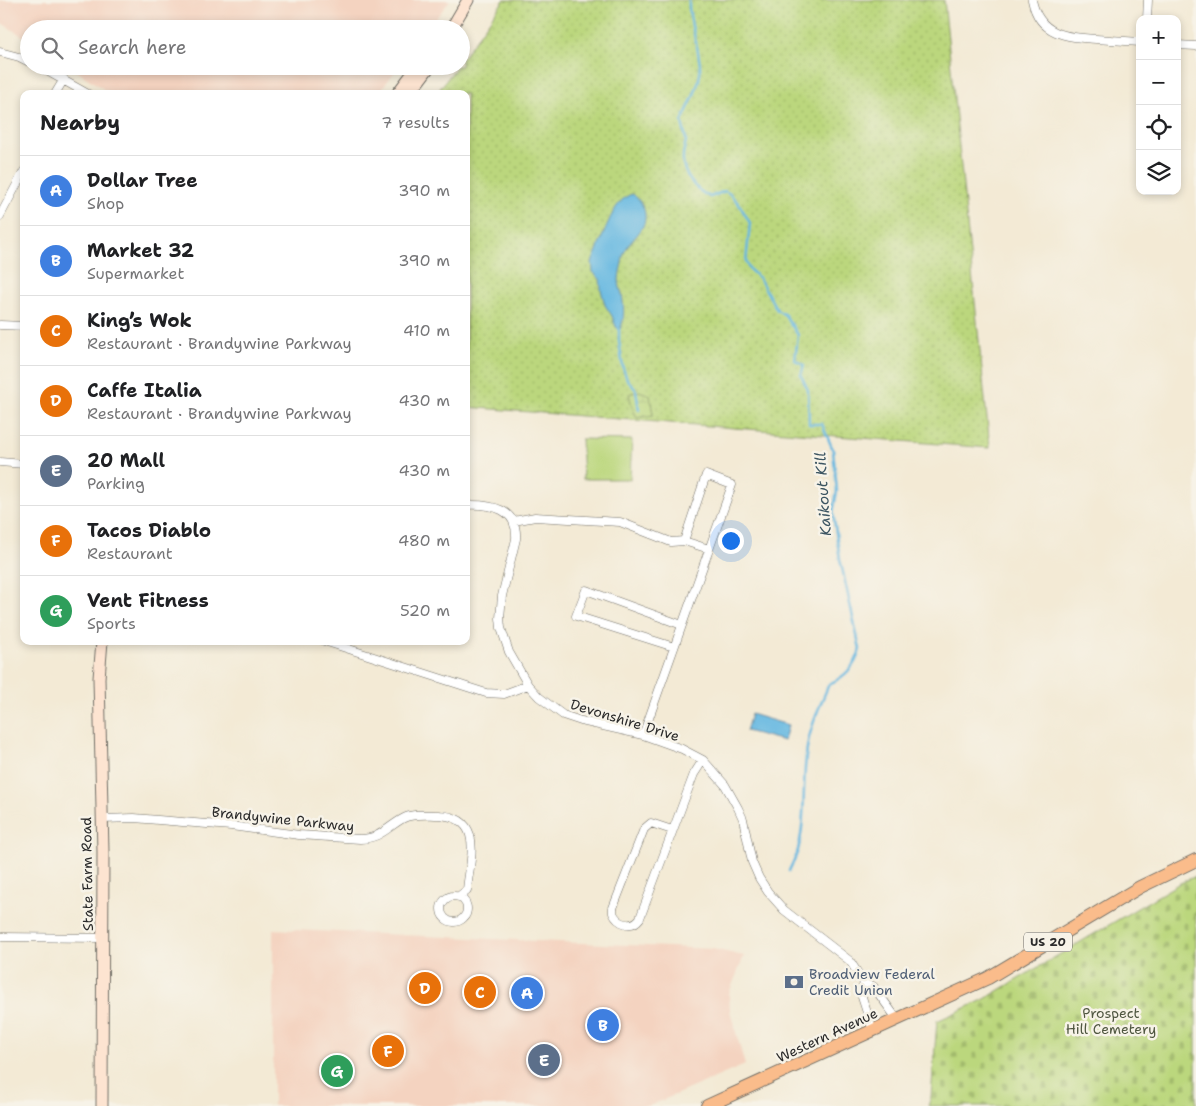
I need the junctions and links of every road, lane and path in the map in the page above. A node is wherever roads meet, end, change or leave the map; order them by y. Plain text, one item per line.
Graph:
1 (468, 0) edge
2 (1032, 0) edge
3 (1148, 0) edge
4 (1147, 15) edge
5 (456, 20) edge
6 (1136, 42) edge
7 (1181, 45) edge
8 (1196, 46) edge
9 (0, 52) edge
10 (20, 59) edge
11 (56, 75) edge
12 (411, 75) edge
13 (423, 75) edge
14 (64, 79) junction
15 (57, 90) edge
16 (82, 90) edge
17 (400, 90) edge
18 (412, 90) edge
19 (20, 178) edge
20 (0, 216) edge
21 (0, 325) edge
22 (20, 326) edge
23 (0, 462) edge
24 (20, 464) edge
25 (470, 505) edge
26 (514, 521) junction
27 (684, 541) junction
28 (709, 549) junction
29 (682, 625) junction
30 (102, 645) edge
31 (336, 645) edge
32 (674, 648) junction
33 (528, 685) junction
34 (643, 735) junction
35 (703, 760) junction
36 (102, 818) junction
37 (672, 830) junction
38 (1196, 860) edge
39 (459, 896) dead end
40 (0, 937) edge
41 (103, 938) junction
42 (864, 983) junction
43 (897, 1020) junction
44 (873, 1031) junction
45 (102, 1106) edge
46 (707, 1106) edge

1 - 5 main road
2 - 6 street
3 - 4 street
7 - 8 street
9 - 10 street
11 - 14 street
12 - 17 main road
13 - 18 main road
14 - 15 street
14 - 16 street
19 - 20 street
21 - 22 street
23 - 24 street
25 - 26 street
26 - 27 street
26 - 33 street, Devonshire Drive
27 - 28 street
27 - 28 street
28 - 29 street
29 - 32 street
29 - 32 street
30 - 36 main road, State Farm Road
31 - 33 street
32 - 34 street
33 - 34 street, Devonshire Drive
34 - 35 street, Devonshire Drive
35 - 37 street
35 - 42 street, Devonshire Drive
36 - 39 street, Brandywine Parkway
36 - 41 main road, State Farm Road
37 - 37 street
38 - 43 main road, Western Avenue / US 20
40 - 41 street
41 - 45 main road, State Farm Road
42 - 43 street, Devonshire Drive
42 - 44 street, Devonshire Drive
43 - 44 main road, Western Avenue / US 20
44 - 46 main road, Western Avenue / US 20

